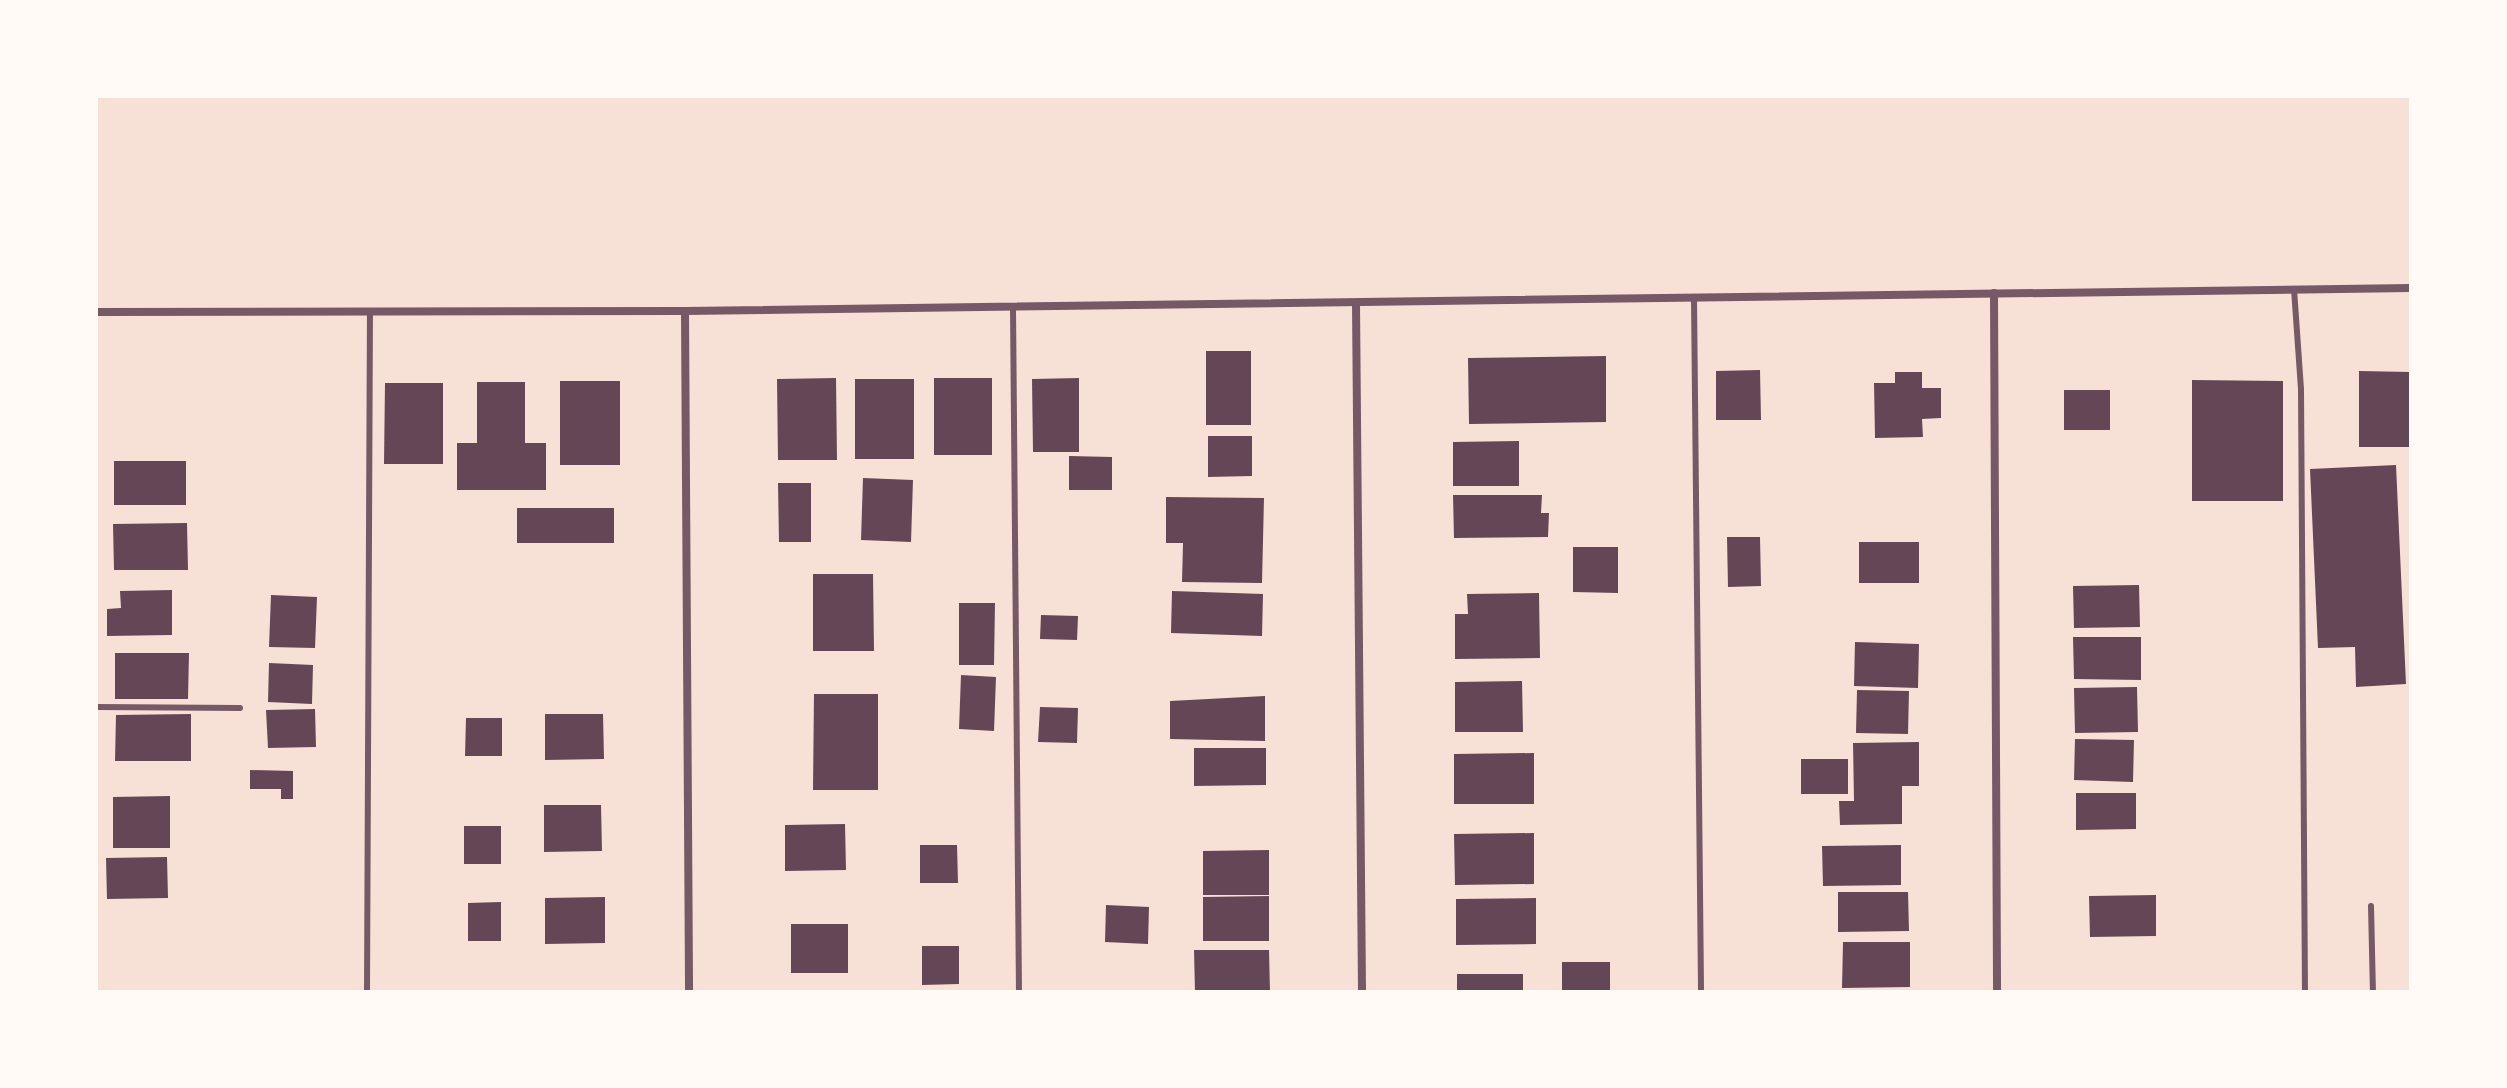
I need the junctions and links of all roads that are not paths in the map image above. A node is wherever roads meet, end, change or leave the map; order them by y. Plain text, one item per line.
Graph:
1 (2411, 288) edge
2 (2294, 289) junction
3 (1994, 293) junction
4 (1694, 298) junction
5 (1356, 303) junction
6 (1013, 307) junction
7 (370, 311) junction
8 (685, 311) junction
9 (96, 312) edge
10 (96, 707) edge
11 (240, 708) dead end
12 (2371, 906) dead end
13 (367, 992) edge
14 (689, 992) edge
15 (1019, 992) edge
16 (1362, 992) edge
17 (1701, 992) edge
18 (1997, 992) edge
19 (2305, 992) edge
20 (2373, 992) edge

1 - 2 street
2 - 3 street
2 - 19 lane
3 - 4 street
3 - 18 street
4 - 5 street
4 - 17 lane
5 - 6 street
5 - 16 street
6 - 8 street
6 - 15 lane
7 - 8 street
7 - 9 street
7 - 13 lane
8 - 14 street
10 - 11 lane
12 - 20 lane

